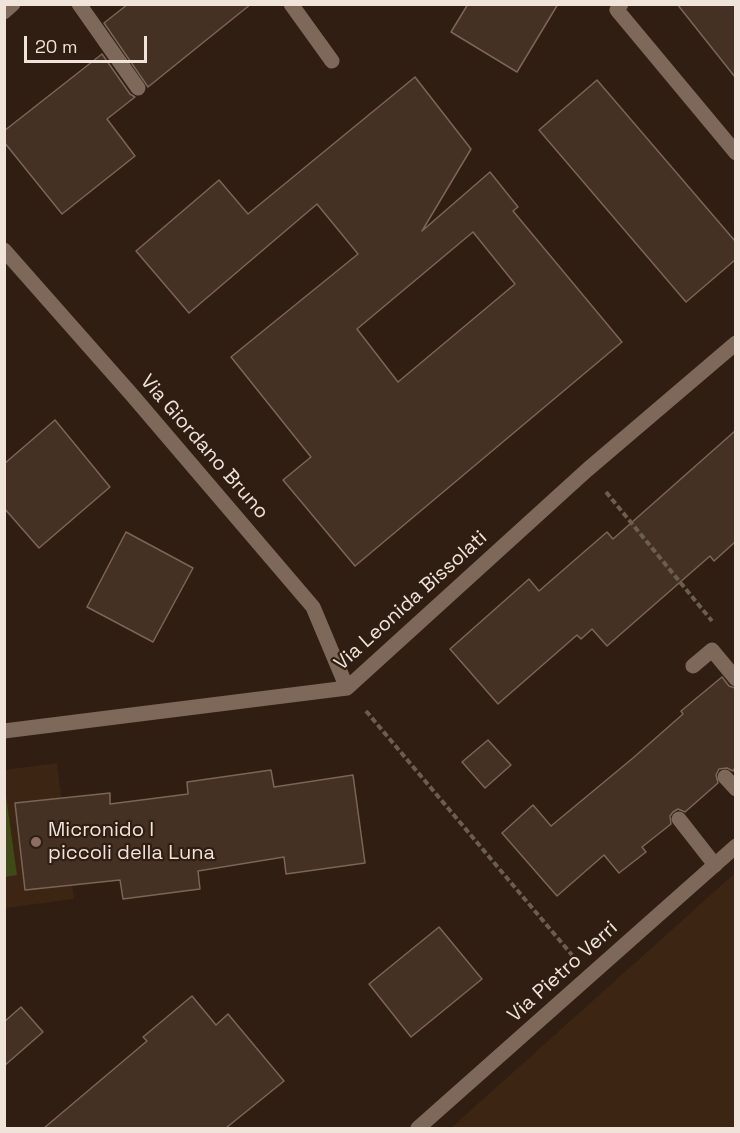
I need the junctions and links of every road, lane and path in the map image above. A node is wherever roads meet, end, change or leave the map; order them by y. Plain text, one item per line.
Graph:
1 (13, 4) edge
2 (79, 4) edge
3 (291, 4) edge
4 (621, 4) edge
5 (4, 12) edge
6 (332, 61) dead end
7 (138, 88) dead end
8 (735, 153) edge
9 (4, 250) edge
10 (735, 343) edge
11 (587, 470) junction
12 (713, 622) dead end
13 (693, 666) dead end
14 (735, 679) edge
15 (347, 688) junction
16 (4, 731) edge
17 (725, 777) dead end
18 (735, 789) edge
19 (679, 819) dead end
20 (735, 846) edge
21 (715, 865) junction
22 (590, 976) junction
23 (418, 1128) edge

1 - 5 street
2 - 7 street
3 - 6 street
4 - 8 street
9 - 15 street, Via Giordano Bruno
10 - 11 street, Via Leonida Bissolati
11 - 12 path
11 - 15 street, Via Leonida Bissolati
13 - 14 street
15 - 16 street, Via Leonida Bissolati
15 - 22 path
17 - 18 street
19 - 21 street
20 - 21 street, Via Pietro Verri
21 - 22 street, Via Pietro Verri
22 - 23 street, Via Pietro Verri

